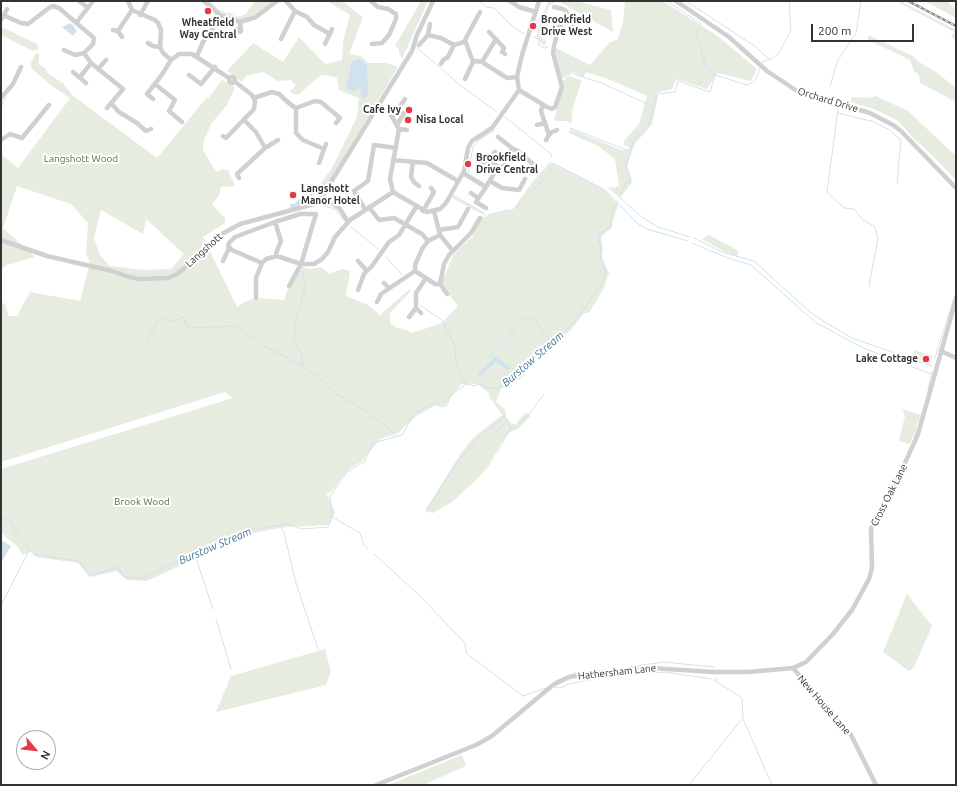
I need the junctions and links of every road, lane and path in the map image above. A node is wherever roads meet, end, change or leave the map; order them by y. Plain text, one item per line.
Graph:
1 (79, 1) edge
2 (93, 1) edge
3 (128, 1) edge
4 (148, 1) edge
5 (204, 1) edge
6 (277, 1) edge
7 (286, 1) edge
8 (371, 1) edge
9 (433, 1) edge
10 (510, 1) edge
11 (539, 1) edge
12 (676, 1) edge
13 (53, 3) edge
14 (87, 7) junction
15 (554, 7) dead end
16 (7, 9) dead end
17 (132, 10) junction
18 (295, 11) junction
19 (480, 12) dead end
20 (536, 12) junction
21 (140, 15) junction
22 (222, 16) junction
23 (2, 18) edge
24 (568, 18) junction
25 (77, 22) junction
26 (240, 22) junction
27 (430, 24) dead end
28 (240, 28) dead end
29 (113, 30) dead end
30 (118, 31) junction
31 (489, 32) dead end
32 (580, 33) dead end
33 (428, 35) junction
34 (122, 37) dead end
35 (496, 39) junction
36 (282, 40) dead end
37 (464, 42) junction
38 (148, 43) dead end
39 (325, 44) dead end
40 (372, 44) dead end
41 (418, 45) dead end
42 (454, 45) junction
43 (160, 46) junction
44 (64, 50) dead end
45 (84, 53) junction
46 (505, 54) dead end
47 (198, 56) junction
48 (106, 60) dead end
49 (171, 60) junction
50 (473, 62) junction
51 (482, 62) junction
52 (91, 63) junction
53 (441, 64) dead end
54 (21, 67) dead end
55 (215, 67) junction
56 (98, 69) junction
57 (73, 72) dead end
58 (190, 75) dead end
59 (80, 77) junction
60 (517, 77) junction
61 (465, 78) dead end
62 (86, 82) dead end
63 (155, 84) junction
64 (1, 90) edge
65 (518, 90) junction
66 (5, 93) junction
67 (1, 98) edge
68 (254, 98) junction
69 (153, 99) dead end
70 (405, 99) dead end
71 (111, 104) junction
72 (48, 105) dead end
73 (544, 105) junction
74 (107, 108) dead end
75 (296, 108) junction
76 (388, 110) dead end
77 (404, 113) dead end
78 (393, 116) junction
79 (244, 120) junction
80 (336, 123) dead end
81 (544, 123) junction
82 (177, 125) dead end
83 (537, 125) dead end
84 (398, 127) junction
85 (151, 129) dead end
86 (407, 130) dead end
87 (557, 130) dead end
88 (146, 131) junction
89 (549, 135) junction
90 (144, 137) dead end
91 (498, 137) dead end
92 (226, 138) dead end
93 (1, 140) edge
94 (278, 140) dead end
95 (546, 140) dead end
96 (265, 147) junction
97 (396, 148) junction
98 (512, 148) junction
99 (495, 152) dead end
100 (488, 159) junction
101 (393, 160) junction
102 (413, 162) junction
103 (319, 163) dead end
104 (533, 164) dead end
105 (481, 166) dead end
106 (500, 168) junction
107 (462, 173) junction
108 (236, 174) dead end
109 (526, 179) dead end
110 (458, 181) junction
111 (490, 181) junction
112 (420, 186) dead end
113 (486, 187) junction
114 (430, 188) dead end
115 (956, 188) edge
116 (394, 192) junction
117 (471, 194) dead end
118 (478, 198) junction
119 (333, 204) dead end
120 (416, 207) junction
121 (367, 208) junction
122 (486, 208) dead end
123 (468, 209) dead end
124 (423, 211) junction
125 (434, 211) junction
126 (480, 218) dead end
127 (276, 222) junction
128 (348, 222) junction
129 (406, 225) junction
130 (440, 232) junction
131 (1, 240) edge
132 (428, 241) junction
133 (229, 248) junction
134 (454, 251) junction
135 (277, 256) junction
136 (223, 261) dead end
137 (358, 261) dead end
138 (262, 263) junction
139 (301, 264) junction
140 (367, 271) junction
141 (415, 271) junction
142 (426, 278) junction
143 (384, 283) dead end
144 (440, 284) junction
145 (289, 286) dead end
146 (389, 288) junction
147 (358, 290) dead end
148 (447, 294) dead end
149 (256, 298) dead end
150 (956, 299) edge
151 (377, 302) dead end
152 (416, 308) junction
153 (421, 313) dead end
154 (409, 317) dead end
155 (941, 351) junction
156 (956, 358) edge
157 (793, 668) junction
158 (376, 785) edge
159 (876, 785) edge

1 - 14 street
2 - 14 street
3 - 17 street
4 - 21 street
5 - 22 street
6 - 26 street
7 - 18 street
8 - 40 street
9 - 131 street, Langshott
10 - 20 street
11 - 20 street
12 - 115 street, Orchard Drive
13 - 23 street
13 - 25 street
14 - 25 street
15 - 24 street
16 - 23 street
17 - 21 street
17 - 30 street
18 - 36 street
18 - 39 street
19 - 37 street
20 - 60 street
21 - 43 street
22 - 26 street
22 - 47 street
24 - 32 street
24 - 73 street
25 - 45 street
26 - 28 street
27 - 33 street
29 - 30 street
30 - 34 street
31 - 35 street
33 - 41 street
33 - 42 street
35 - 46 street
35 - 51 street
37 - 42 street
37 - 50 street
38 - 43 street
42 - 53 street
43 - 49 street
44 - 45 street
45 - 52 street
47 - 49 street
47 - 55 street
48 - 56 street
49 - 63 street
50 - 51 street
50 - 61 street
51 - 60 street
52 - 56 street
52 - 59 street
54 - 66 street
55 - 58 street
55 - 68 street
56 - 71 street
57 - 59 street
59 - 62 street
60 - 65 street
63 - 69 street
63 - 82 street
64 - 66 street
65 - 73 street
65 - 107 street
66 - 67 street
68 - 75 street
68 - 79 street
70 - 78 street
71 - 74 street
71 - 88 street
72 - 93 street
73 - 81 street
75 - 80 street
75 - 103 street
76 - 78 street
77 - 84 street
78 - 84 street
79 - 92 street
79 - 96 street
81 - 83 street
81 - 89 street
84 - 86 street
84 - 97 street
85 - 88 street
87 - 89 street
88 - 90 street
89 - 95 street
91 - 98 street
94 - 96 street
96 - 108 street
97 - 101 street
97 - 121 street
98 - 104 street
98 - 106 street
99 - 100 street
100 - 105 street
100 - 106 street
101 - 102 street
101 - 116 street
102 - 110 street
102 - 112 street
106 - 111 street
107 - 110 street
107 - 113 street
109 - 111 street
110 - 125 street
111 - 113 street
113 - 118 street
114 - 124 street
116 - 120 street
116 - 121 street
117 - 118 street
118 - 122 street
119 - 128 street
120 - 124 street
120 - 129 street
121 - 128 street
121 - 129 street
123 - 130 street
124 - 125 street
125 - 130 street
126 - 134 street
127 - 133 street
127 - 135 street
127 - 139 street
128 - 139 street
129 - 132 street
129 - 140 street
130 - 132 street
130 - 134 street
132 - 141 street
133 - 136 street
133 - 138 street
134 - 144 street
135 - 138 street
135 - 139 street
137 - 140 street
138 - 149 street
139 - 145 street
140 - 147 street
141 - 142 street
141 - 146 street
142 - 144 street
142 - 152 street
143 - 146 street
144 - 148 street
146 - 151 street
150 - 155 street, Cross Oak Lane
152 - 153 street
152 - 154 street
155 - 156 street
155 - 157 street, Cross Oak Lane
157 - 158 street, Hathersham Lane
157 - 159 street, New House Lane

